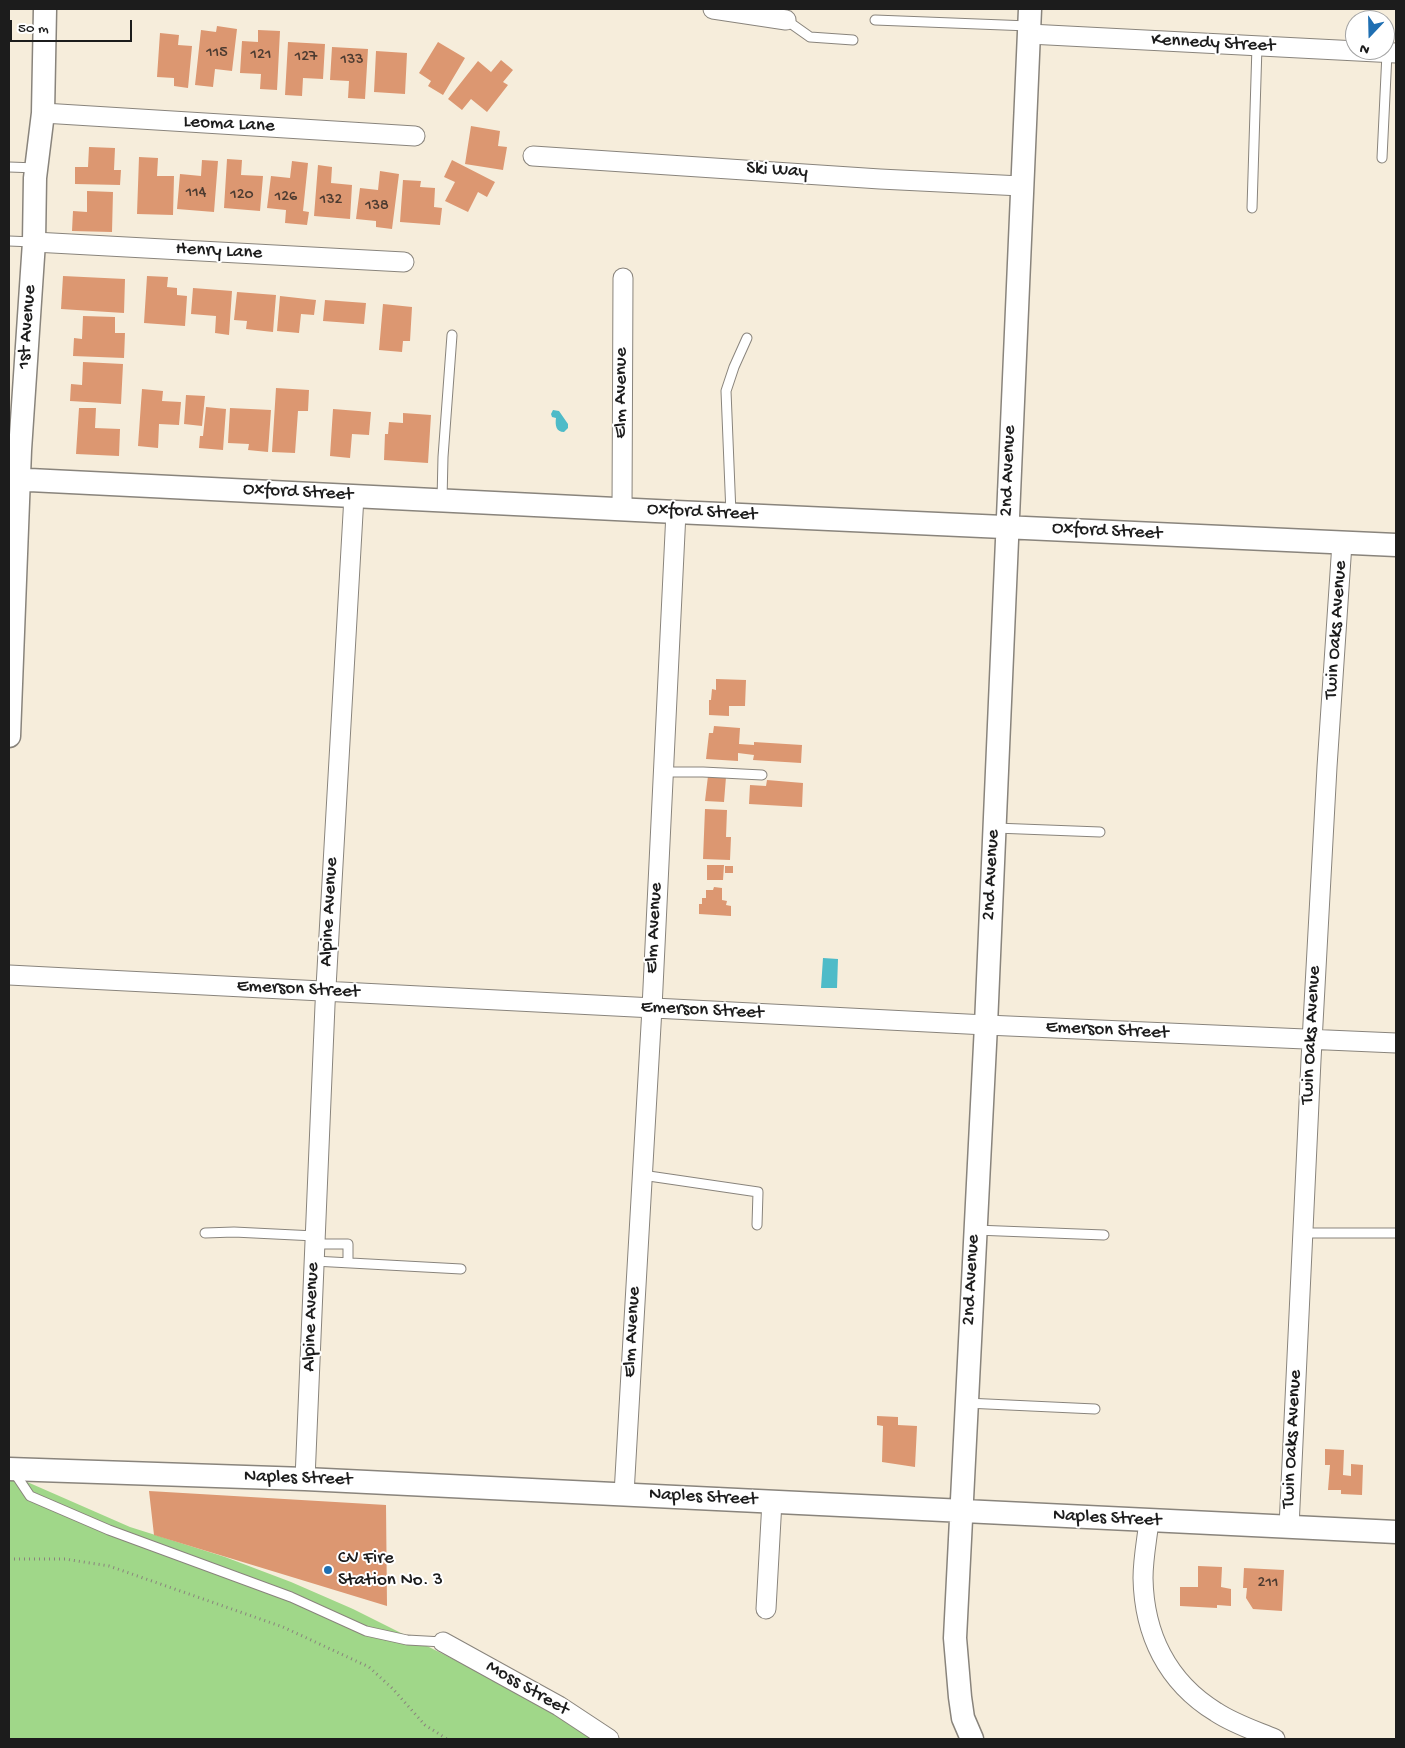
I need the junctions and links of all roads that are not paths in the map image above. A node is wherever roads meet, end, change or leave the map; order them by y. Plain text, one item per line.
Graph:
1 (45, 9) edge
2 (713, 9) edge
3 (786, 20) joint
4 (875, 20) dead end
5 (1030, 23) edge
6 (853, 40) dead end
7 (1257, 46) junction
8 (1345, 51) edge
9 (1391, 60) edge
10 (43, 113) junction
11 (415, 136) dead end
12 (533, 156) dead end
13 (1382, 158) dead end
14 (9, 167) edge
15 (37, 168) junction
16 (1021, 186) junction
17 (1252, 208) dead end
18 (9, 241) edge
19 (34, 242) junction
20 (404, 262) dead end
21 (623, 278) dead end
22 (452, 335) dead end
23 (747, 338) dead end
24 (14, 479) edge
25 (354, 496) junction
26 (442, 500) junction
27 (622, 509) junction
28 (676, 512) junction
29 (731, 514) junction
30 (1007, 527) junction
31 (1342, 543) junction
32 (1396, 545) edge
33 (9, 736) edge
34 (663, 772) junction
35 (762, 775) dead end
36 (994, 828) junction
37 (1100, 832) dead end
38 (9, 976) edge
39 (326, 991) junction
40 (652, 1008) junction
41 (986, 1025) junction
42 (1312, 1040) junction
43 (1396, 1043) edge
44 (642, 1175) junction
45 (757, 1225) dead end
46 (975, 1230) junction
47 (206, 1232) dead end
48 (1302, 1233) junction
49 (1396, 1233) edge
50 (1104, 1235) dead end
51 (315, 1247) junction
52 (348, 1262) junction
53 (461, 1269) dead end
54 (966, 1403) junction
55 (1095, 1410) dead end
56 (11, 1470) edge
57 (305, 1479) junction
58 (624, 1494) junction
59 (772, 1501) junction
60 (961, 1512) junction
61 (1149, 1521) junction
62 (1289, 1527) junction
63 (1396, 1532) edge
64 (766, 1609) dead end
65 (443, 1642) joint
66 (609, 1739) edge
67 (972, 1739) edge
68 (1275, 1739) edge

1 - 10 street, 1st Avenue
2 - 3 street
3 - 6 lane
4 - 5 lane
5 - 7 street, Kennedy Street
5 - 16 street, 2nd Avenue
7 - 8 street, Kennedy Street
7 - 17 lane
9 - 13 lane
10 - 11 street, Leoma Lane
10 - 15 street, 1st Avenue
12 - 16 street, Ski Way
14 - 15 lane
15 - 19 street, 1st Avenue
16 - 30 street, 2nd Avenue
18 - 19 lane
19 - 20 street, Henry Lane
19 - 24 street, 1st Avenue
21 - 27 street, Elm Avenue
22 - 26 lane
23 - 29 lane
24 - 25 street, Oxford Street
24 - 33 street, 1st Avenue
25 - 26 street, Oxford Street
25 - 39 street, Alpine Avenue
26 - 27 street, Oxford Street
27 - 28 street, Oxford Street
28 - 29 street, Oxford Street
28 - 34 street, Elm Avenue
29 - 30 street, Oxford Street
30 - 31 street, Oxford Street
30 - 36 street, 2nd Avenue
31 - 32 street, Oxford Street
31 - 42 street, Twin Oaks Avenue
34 - 35 lane
34 - 40 street, Elm Avenue
36 - 37 lane
36 - 41 street, 2nd Avenue
38 - 39 street, Emerson Street
39 - 40 street, Emerson Street
39 - 51 street, Alpine Avenue
40 - 41 street, Emerson Street
40 - 44 street, Elm Avenue
41 - 42 street, Emerson Street
41 - 46 street, 2nd Avenue
42 - 43 street, Emerson Street
42 - 48 street, Twin Oaks Avenue
44 - 45 lane
44 - 58 street, Elm Avenue
46 - 50 lane
46 - 54 street, 2nd Avenue
47 - 51 lane
48 - 49 lane
48 - 62 street, Twin Oaks Avenue
51 - 52 lane
51 - 52 lane
51 - 57 street, Alpine Avenue
52 - 53 lane
54 - 55 lane
54 - 60 street, 2nd Avenue
56 - 57 street, Naples Street
56 - 65 lane
57 - 58 street, Naples Street
58 - 59 street, Naples Street
59 - 60 street, Naples Street
59 - 64 street
60 - 61 street, Naples Street
60 - 67 street, 2nd Avenue
61 - 62 street, Naples Street
61 - 68 street
62 - 63 street, Naples Street
65 - 66 street, Moss Street

